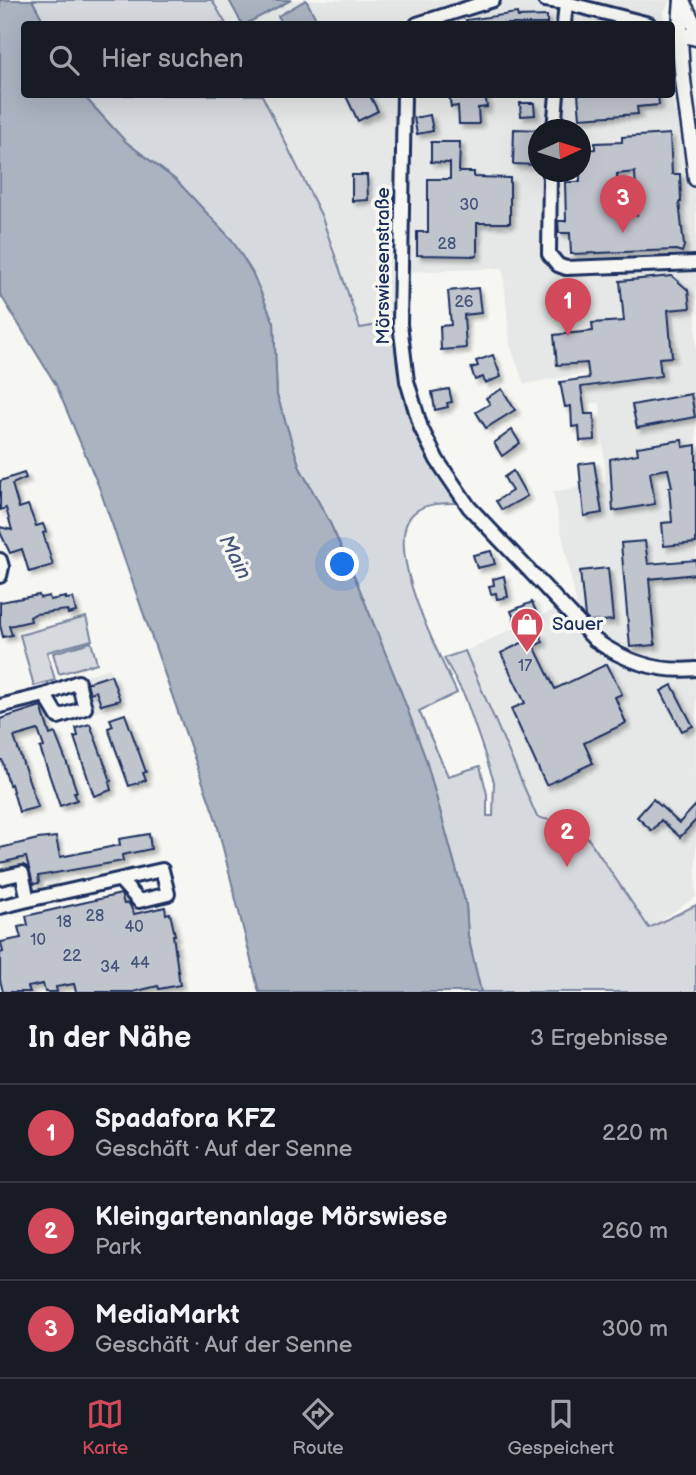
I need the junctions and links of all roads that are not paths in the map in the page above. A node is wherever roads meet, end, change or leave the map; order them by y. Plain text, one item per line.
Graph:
1 (493, 0) edge
2 (545, 0) edge
3 (682, 0) edge
4 (566, 3) junction
5 (426, 21) edge
6 (564, 21) edge
7 (637, 21) edge
8 (696, 28) edge
9 (676, 32) edge
10 (696, 38) edge
11 (696, 83) edge
12 (404, 98) edge
13 (557, 98) edge
14 (687, 99) junction
15 (555, 119) edge
16 (696, 179) edge
17 (550, 182) edge
18 (696, 263) edge
19 (0, 560) edge
20 (0, 576) edge
21 (696, 669) edge
22 (45, 695) dead end
23 (0, 706) edge
24 (0, 878) edge
25 (120, 880) dead end
26 (28, 900) junction
27 (0, 907) edge

1 - 5 street
2 - 4 street
3 - 8 street
3 - 9 street
4 - 6 street
4 - 7 street
9 - 10 street
9 - 14 street
11 - 14 street
12 - 21 street, Mörswiesenstraße
13 - 15 street
14 - 16 street
17 - 18 street
19 - 20 street
22 - 23 street
24 - 26 street
25 - 26 street
26 - 27 street

